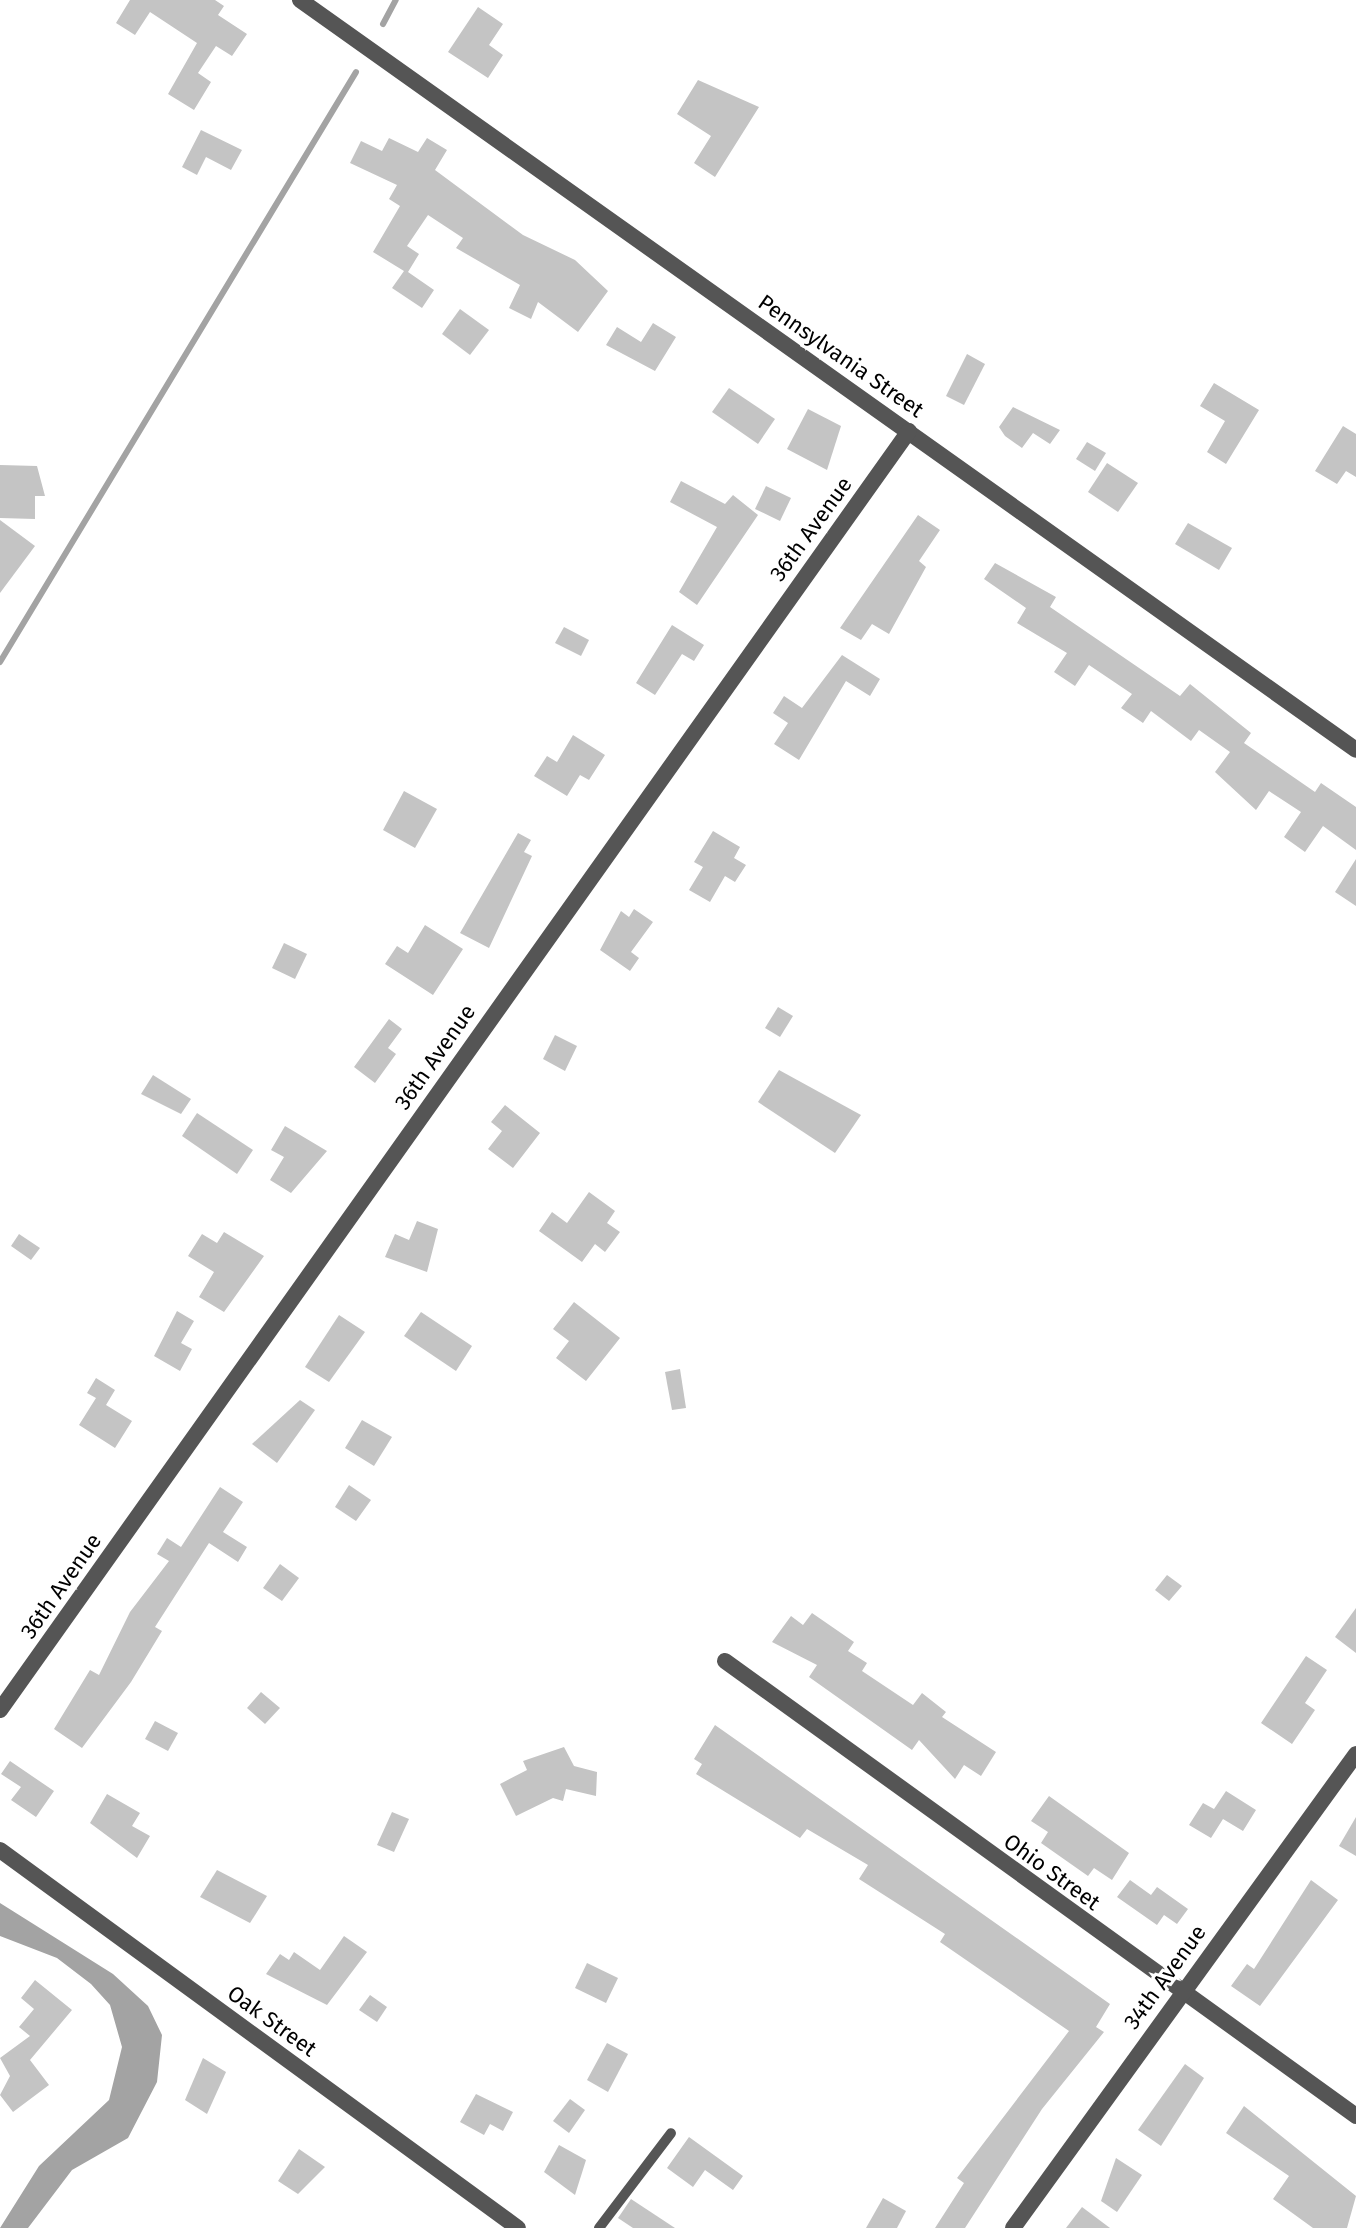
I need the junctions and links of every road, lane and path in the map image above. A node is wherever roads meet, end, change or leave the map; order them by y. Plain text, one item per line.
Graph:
1 (300, 0) edge
2 (909, 431) junction
3 (1356, 750) edge
4 (725, 1661) dead end
5 (0, 1710) edge
6 (1356, 1754) edge
7 (0, 1850) edge
8 (1181, 1992) junction
9 (1356, 2116) edge
10 (671, 2133) dead end
11 (518, 2228) edge
12 (599, 2228) edge
13 (1013, 2228) edge

1 - 2 street, Pennsylvania Street
2 - 3 street, Pennsylvania Street
2 - 5 street, 36th Avenue
4 - 8 street, Ohio Street
6 - 8 street, 34th Avenue
7 - 11 street, Oak Street
8 - 9 street, Ohio Street
8 - 13 street, 34th Avenue
10 - 12 lane

